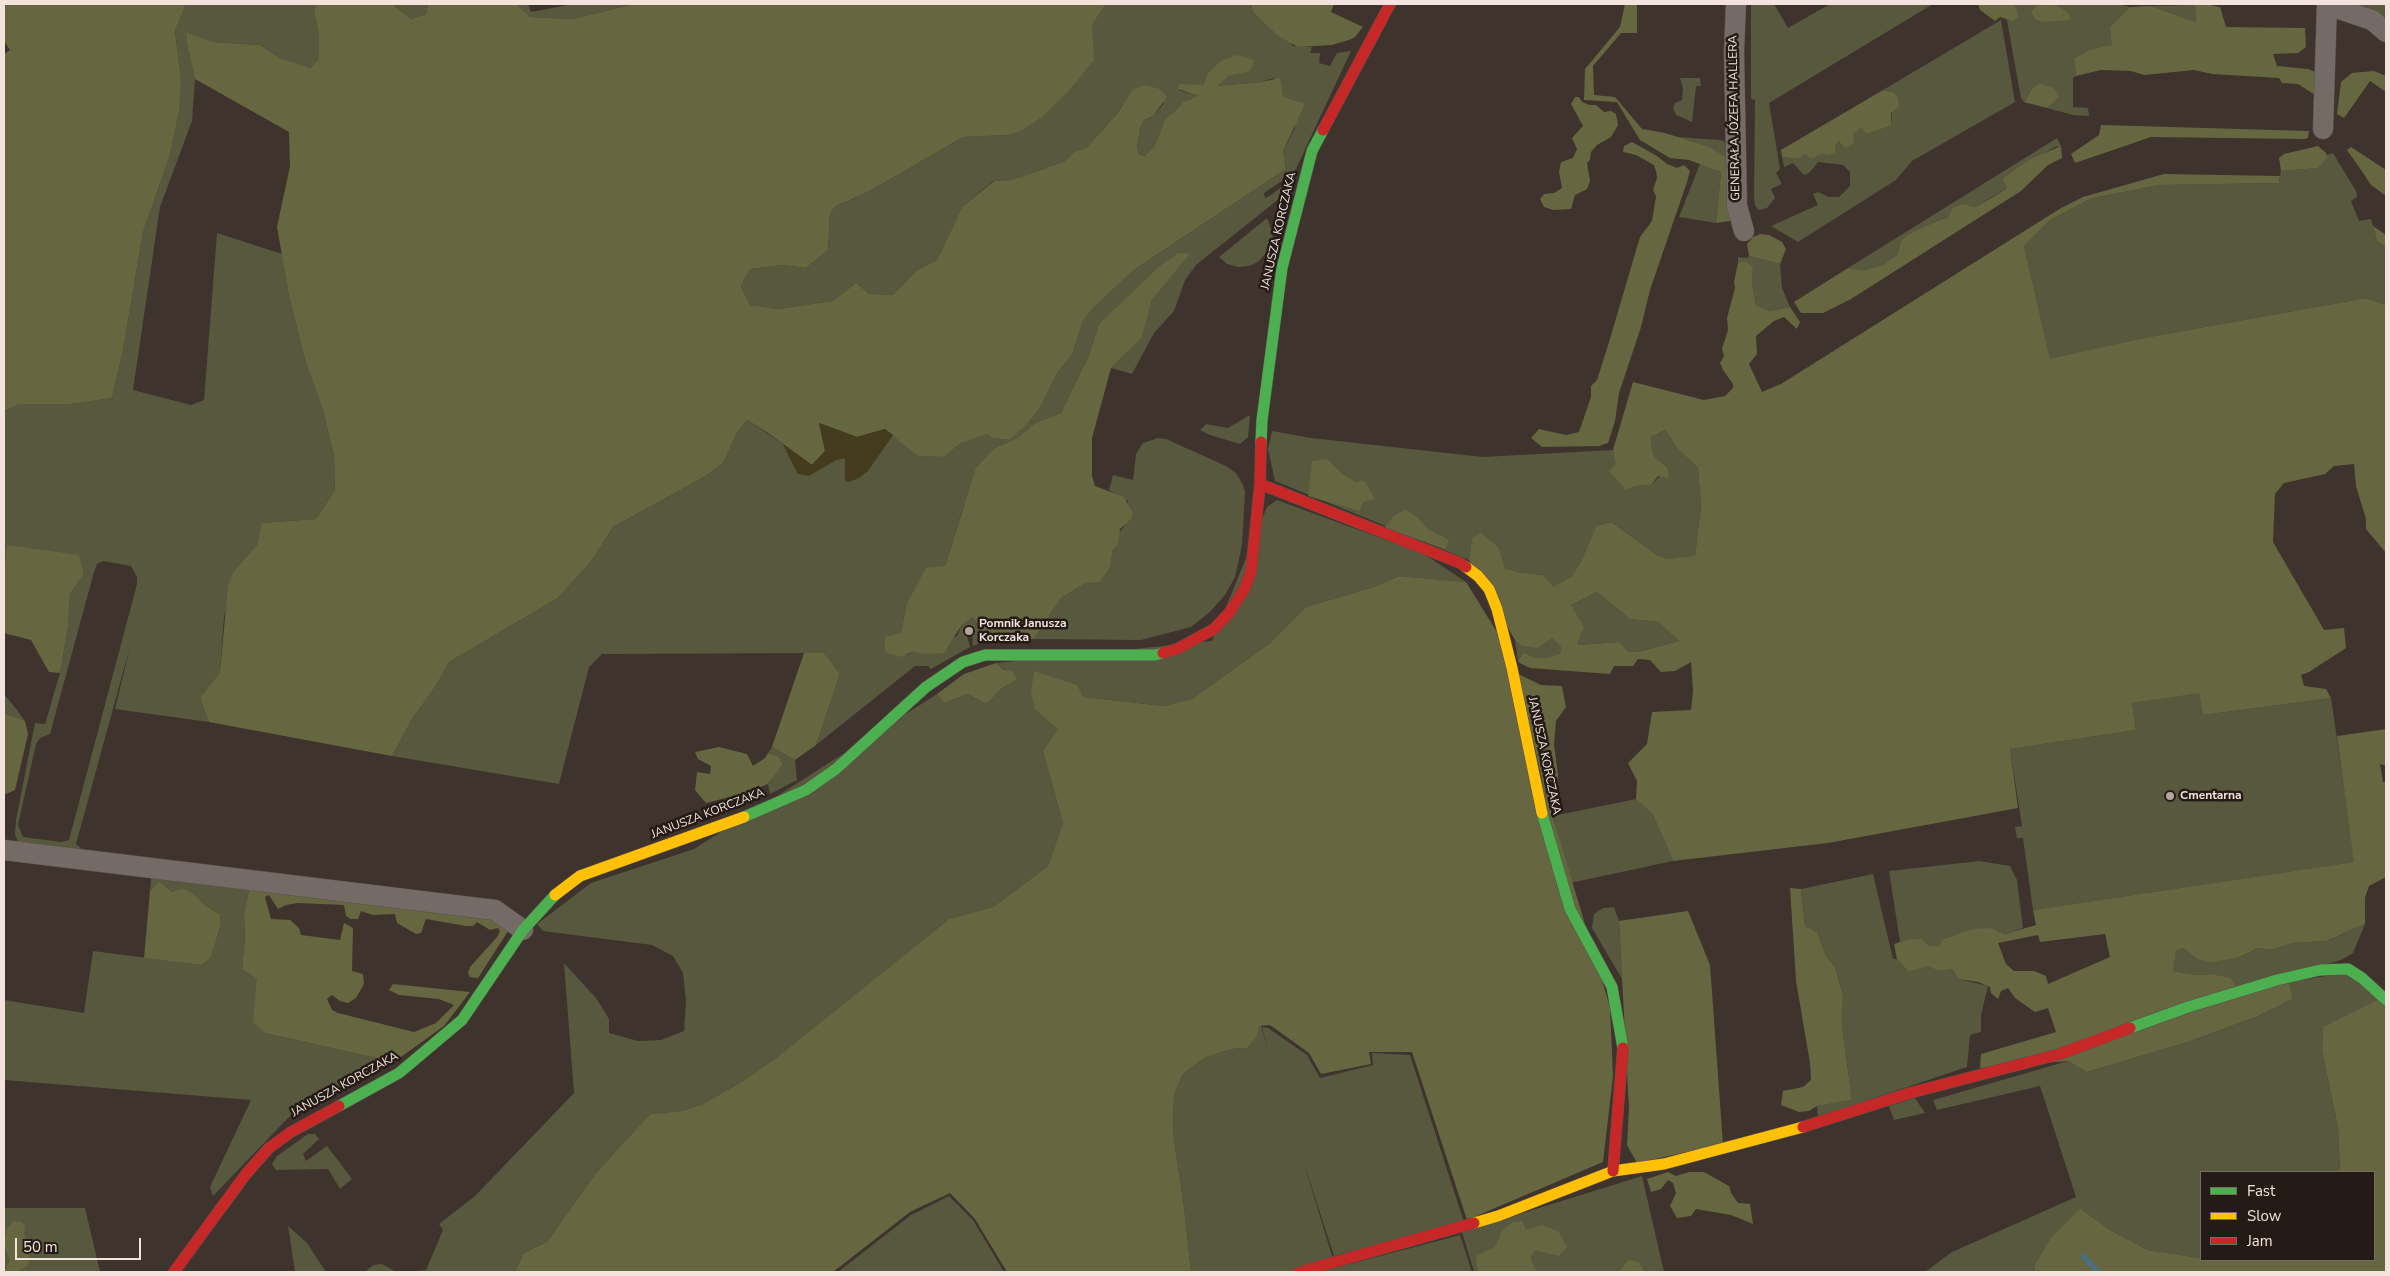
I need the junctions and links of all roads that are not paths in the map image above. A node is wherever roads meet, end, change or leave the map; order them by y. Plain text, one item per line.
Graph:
1 (1390, 4) edge
2 (1736, 4) edge
3 (2327, 4) edge
4 (2386, 32) edge
5 (2323, 129) dead end
6 (1744, 231) dead end
7 (1260, 484) junction
8 (4, 850) edge
9 (523, 930) junction
10 (2386, 1000) edge
11 (1613, 1171) junction
12 (174, 1272) edge
13 (1300, 1272) edge

1 - 7 street, JANUSZA KORCZAKA
2 - 6 street, GENERAŁA JÓZEFA HALLERA
3 - 4 street
3 - 5 street
7 - 9 street, JANUSZA KORCZAKA
7 - 11 street, JANUSZA KORCZAKA
8 - 9 street
9 - 12 street, JANUSZA KORCZAKA
10 - 11 street
11 - 13 street

